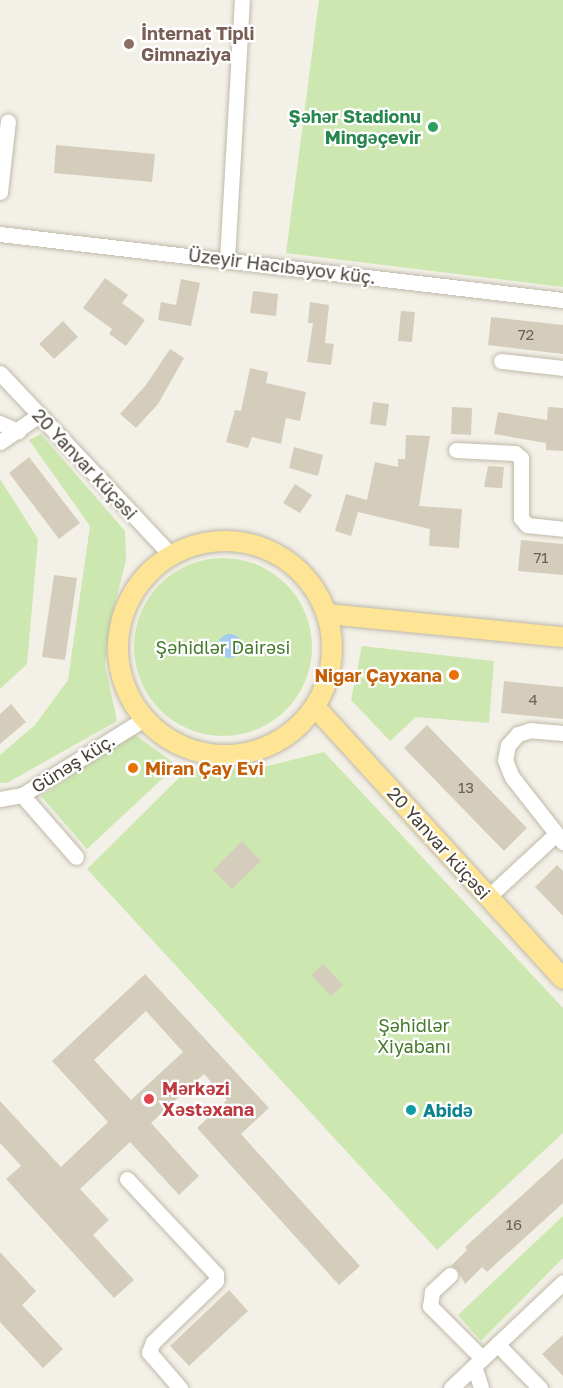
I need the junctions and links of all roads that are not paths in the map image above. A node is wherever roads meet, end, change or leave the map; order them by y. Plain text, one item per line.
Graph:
1 (242, 0) edge
2 (8, 121) dead end
3 (0, 192) edge
4 (0, 234) edge
5 (227, 259) junction
6 (563, 300) edge
7 (501, 361) dead end
8 (563, 368) edge
9 (0, 373) edge
10 (39, 415) junction
11 (0, 423) edge
12 (18, 431) junction
13 (0, 442) edge
14 (456, 450) dead end
15 (563, 529) edge
16 (171, 555) junction
17 (327, 614) junction
18 (563, 638) edge
19 (315, 707) junction
20 (144, 719) junction
21 (563, 733) edge
22 (22, 795) junction
23 (0, 799) edge
24 (559, 838) edge
25 (76, 857) dead end
26 (488, 897) junction
27 (563, 980) edge
28 (127, 1179) dead end
29 (450, 1275) dead end
30 (563, 1282) edge
31 (497, 1344) junction
32 (478, 1362) junction
33 (180, 1388) edge
34 (452, 1388) edge
35 (481, 1388) edge
36 (540, 1388) edge

1 - 5 street
2 - 3 street
4 - 5 street, Üzeyir Hacıbəyov küç.
5 - 6 street, Üzeyir Hacıbəyov küç.
7 - 8 street
9 - 10 street, 20 Yanvar küçəsi
10 - 12 street
10 - 16 street, 20 Yanvar küçəsi
11 - 12 street
12 - 13 street
14 - 15 street
16 - 17 main road
16 - 20 main road
17 - 18 main road
17 - 19 main road
19 - 20 main road
19 - 26 main road, 20 Yanvar küçəsi
20 - 22 street, Günəş küç.
21 - 24 street
22 - 23 street, Günəş küç.
22 - 25 street
24 - 26 street
26 - 27 main road, 20 Yanvar küçəsi
28 - 33 street
29 - 32 street
30 - 31 street
31 - 32 street
31 - 36 street
32 - 34 street
32 - 35 street

